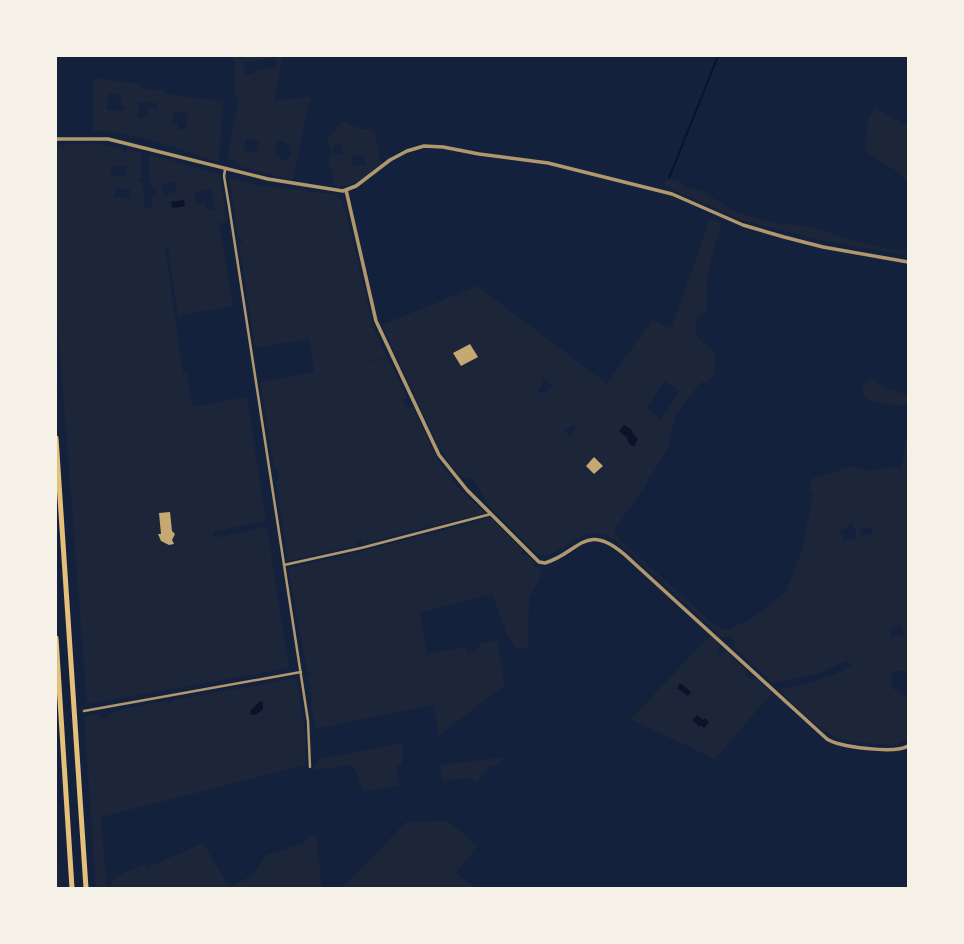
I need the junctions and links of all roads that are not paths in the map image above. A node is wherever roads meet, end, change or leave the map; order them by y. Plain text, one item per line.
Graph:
1 (56, 139) edge
2 (226, 170) junction
3 (346, 190) junction
4 (908, 262) edge
5 (56, 438) edge
6 (492, 514) junction
7 (284, 565) junction
8 (56, 638) edge
9 (301, 672) junction
10 (84, 712) dead end
11 (908, 746) edge
12 (310, 767) dead end
13 (72, 888) edge
14 (86, 888) edge

1 - 2 street
2 - 3 street
2 - 7 street
3 - 4 street
3 - 6 street
5 - 14 highway
6 - 7 street
6 - 11 street
7 - 9 street
8 - 13 highway
9 - 10 street
9 - 12 street

